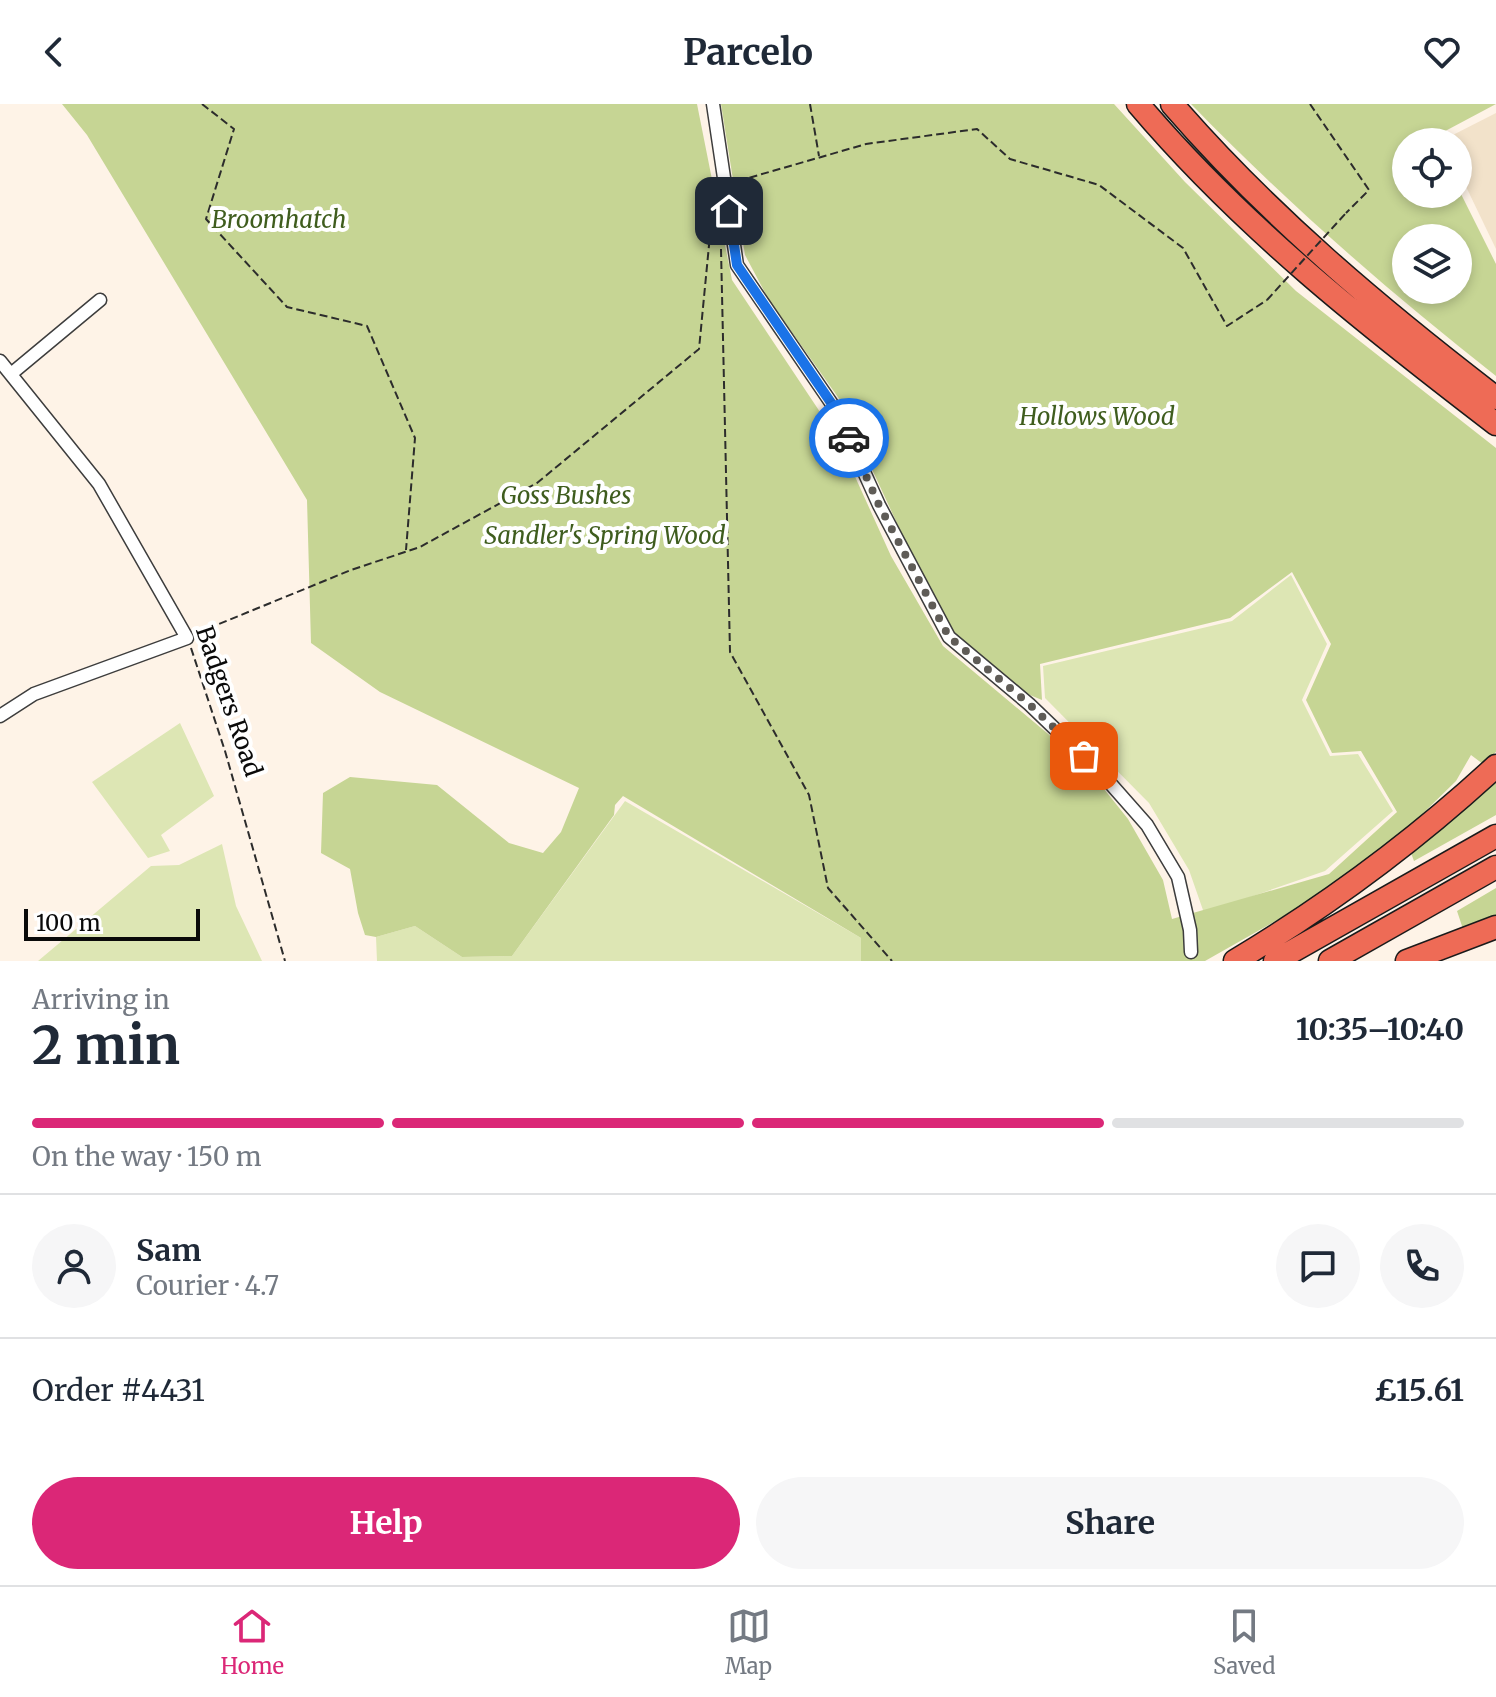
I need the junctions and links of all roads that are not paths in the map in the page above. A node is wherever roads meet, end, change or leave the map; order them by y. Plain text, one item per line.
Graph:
1 (713, 104) edge
2 (1138, 104) edge
3 (1172, 104) edge
4 (100, 300) dead end
5 (0, 361) edge
6 (11, 374) junction
7 (1496, 398) edge
8 (1496, 424) edge
9 (0, 716) edge
10 (1496, 766) edge
11 (1496, 836) edge
12 (1496, 867) edge
13 (1496, 927) edge
14 (1191, 952) dead end
15 (1235, 961) edge
16 (1275, 961) edge
17 (1330, 961) edge
18 (1407, 961) edge

1 - 14 street
2 - 8 highway
3 - 7 highway
4 - 6 street
5 - 6 street, Badgers Road
6 - 9 street, Badgers Road
10 - 15 highway
11 - 16 highway
12 - 17 highway
13 - 18 highway

